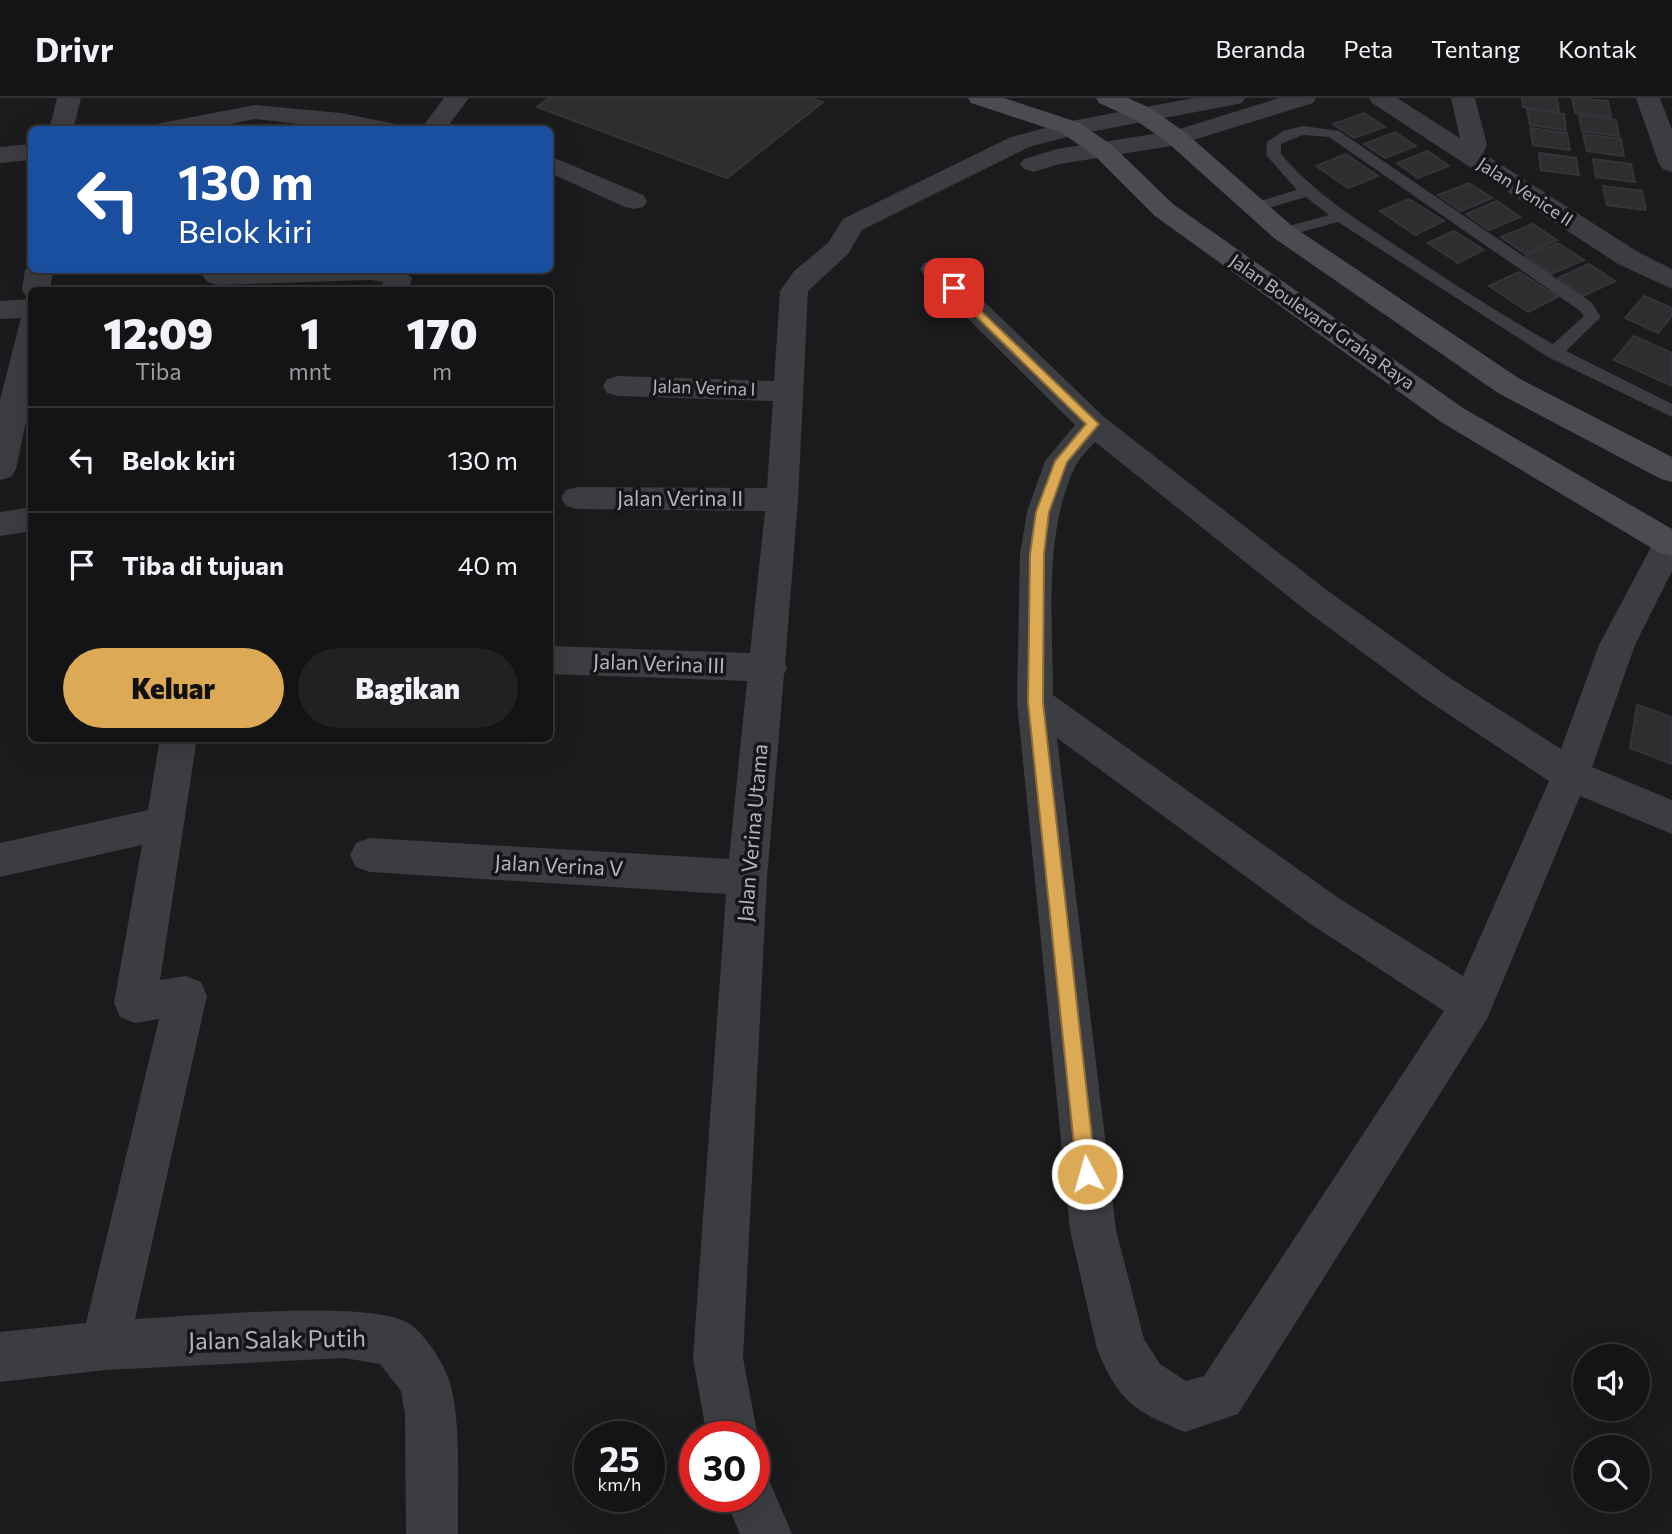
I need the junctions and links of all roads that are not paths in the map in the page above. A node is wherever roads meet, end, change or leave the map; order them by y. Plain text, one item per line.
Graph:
1 (69, 98) edge
2 (457, 98) edge
3 (980, 98) edge
4 (1108, 98) edge
5 (1233, 98) edge
6 (1304, 98) edge
7 (1381, 98) edge
8 (1463, 98) edge
9 (1648, 98) edge
10 (1143, 114) junction
11 (62, 126) edge
12 (182, 126) edge
13 (372, 126) edge
14 (435, 126) edge
15 (1071, 128) junction
16 (1177, 138) junction
17 (1104, 151) junction
18 (28, 152) edge
19 (0, 155) edge
20 (1469, 156) junction
21 (1672, 164) edge
22 (553, 165) edge
23 (1309, 191) junction
24 (634, 201) dead end
25 (1255, 207) junction
26 (897, 214) junction
27 (1341, 216) junction
28 (1283, 232) junction
29 (934, 269) dead end
30 (215, 273) edge
31 (1672, 280) edge
32 (256, 282) edge
33 (396, 287) edge
34 (0, 310) edge
35 (28, 324) edge
36 (28, 339) edge
37 (1554, 353) junction
38 (618, 386) dead end
39 (789, 391) junction
40 (1672, 411) edge
41 (1093, 424) junction
42 (0, 469) edge
43 (1672, 471) edge
44 (577, 498) dead end
45 (782, 500) junction
46 (28, 520) edge
47 (0, 524) edge
48 (1671, 544) edge
49 (553, 660) edge
50 (769, 668) junction
51 (1035, 702) junction
52 (178, 742) edge
53 (1570, 775) junction
54 (1672, 817) edge
55 (166, 823) junction
56 (370, 855) dead end
57 (0, 860) edge
58 (747, 878) junction
59 (1472, 1005) junction
60 (105, 1345) junction
61 (0, 1357) edge
62 (730, 1421) edge
63 (757, 1512) edge
64 (432, 1534) edge
65 (766, 1534) edge

1 - 11 street
2 - 14 street
3 - 15 main road, Jalan Boulevard Graha Raya
4 - 10 main road
5 - 10 street, Jalan Verina Utama
6 - 16 street, Jalan Verina Utama
7 - 20 street, Jalan Venice II
8 - 20 street
9 - 21 street
10 - 15 street, Jalan Verina Utama
10 - 16 main road
12 - 13 street
15 - 17 main road, Jalan Boulevard Graha Raya
15 - 26 street, Jalan Verina Utama
16 - 17 street, Jalan Verina Utama
16 - 25 main road
17 - 26 street, Jalan Verina Utama
17 - 48 main road, Jalan Boulevard Graha Raya
18 - 19 street
20 - 31 street, Jalan Venice II
22 - 24 street
23 - 25 lane
23 - 27 lane
23 - 37 lane
25 - 28 main road
26 - 39 street, Jalan Verina Utama
27 - 28 lane
27 - 37 lane
28 - 43 main road
29 - 41 street
30 - 32 street
32 - 33 street
34 - 35 street
36 - 42 street
37 - 40 lane
38 - 39 street, Jalan Verina I
39 - 45 street, Jalan Verina Utama
41 - 51 street
41 - 53 street
44 - 45 street, Jalan Verina II
45 - 50 street, Jalan Verina Utama
46 - 47 street
48 - 53 street
49 - 50 street, Jalan Verina III
50 - 58 street, Jalan Verina Utama
51 - 59 street
51 - 59 street
52 - 55 street
53 - 54 street
53 - 59 street
55 - 57 street
55 - 60 street
56 - 58 street, Jalan Verina V
58 - 62 street, Jalan Verina Utama
60 - 61 street, Jalan Salak Putih
60 - 64 street, Jalan Salak Putih
63 - 65 street

